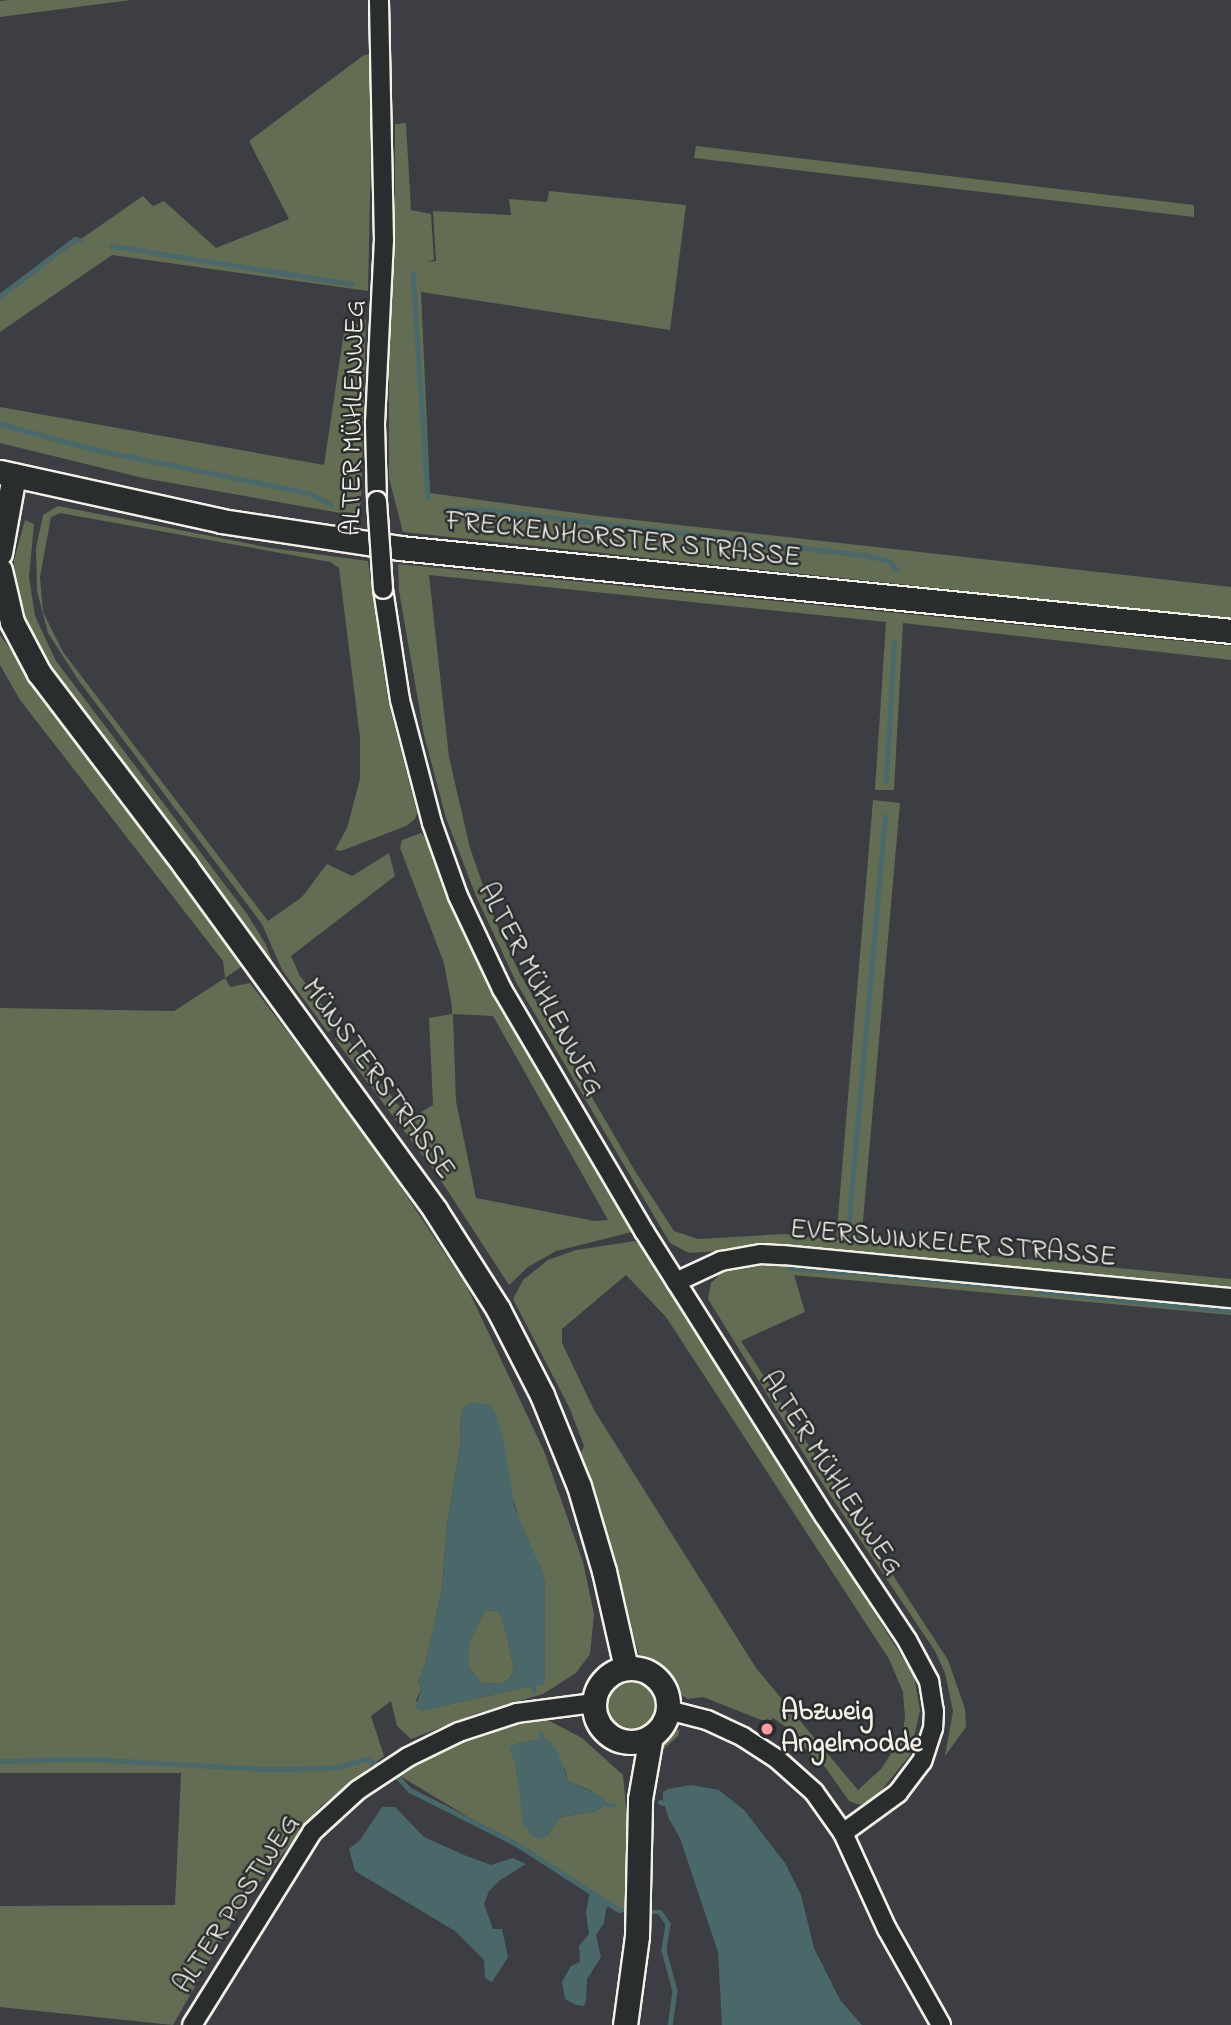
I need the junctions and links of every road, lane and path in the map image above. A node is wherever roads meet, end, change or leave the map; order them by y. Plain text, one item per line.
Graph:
1 (379, 0) edge
2 (7, 473) edge
3 (0, 554) edge
4 (0, 570) edge
5 (1231, 631) edge
6 (676, 1282) junction
7 (1231, 1298) edge
8 (626, 1668) junction
9 (594, 1703) junction
10 (668, 1710) junction
11 (651, 1737) junction
12 (619, 1740) junction
13 (640, 1799) junction
14 (843, 1833) junction
15 (192, 2025) edge
16 (625, 2025) edge
17 (941, 2025) edge

1 - 6 street, ALTER MÜHLENWEG, bridge
2 - 3 main road
2 - 5 main road, FRECKENHORSTER STRASSE
4 - 8 main road, MÜNSTERSTRASSE
6 - 7 street, EVERSWINKELER STRASSE
6 - 14 street, ALTER MÜHLENWEG
8 - 9 main road
8 - 10 main road
9 - 12 main road
9 - 15 street, ALTER POSTWEG
10 - 11 main road
10 - 14 street
11 - 12 main road
11 - 13 main road
12 - 13 main road
13 - 16 main road
14 - 17 street

